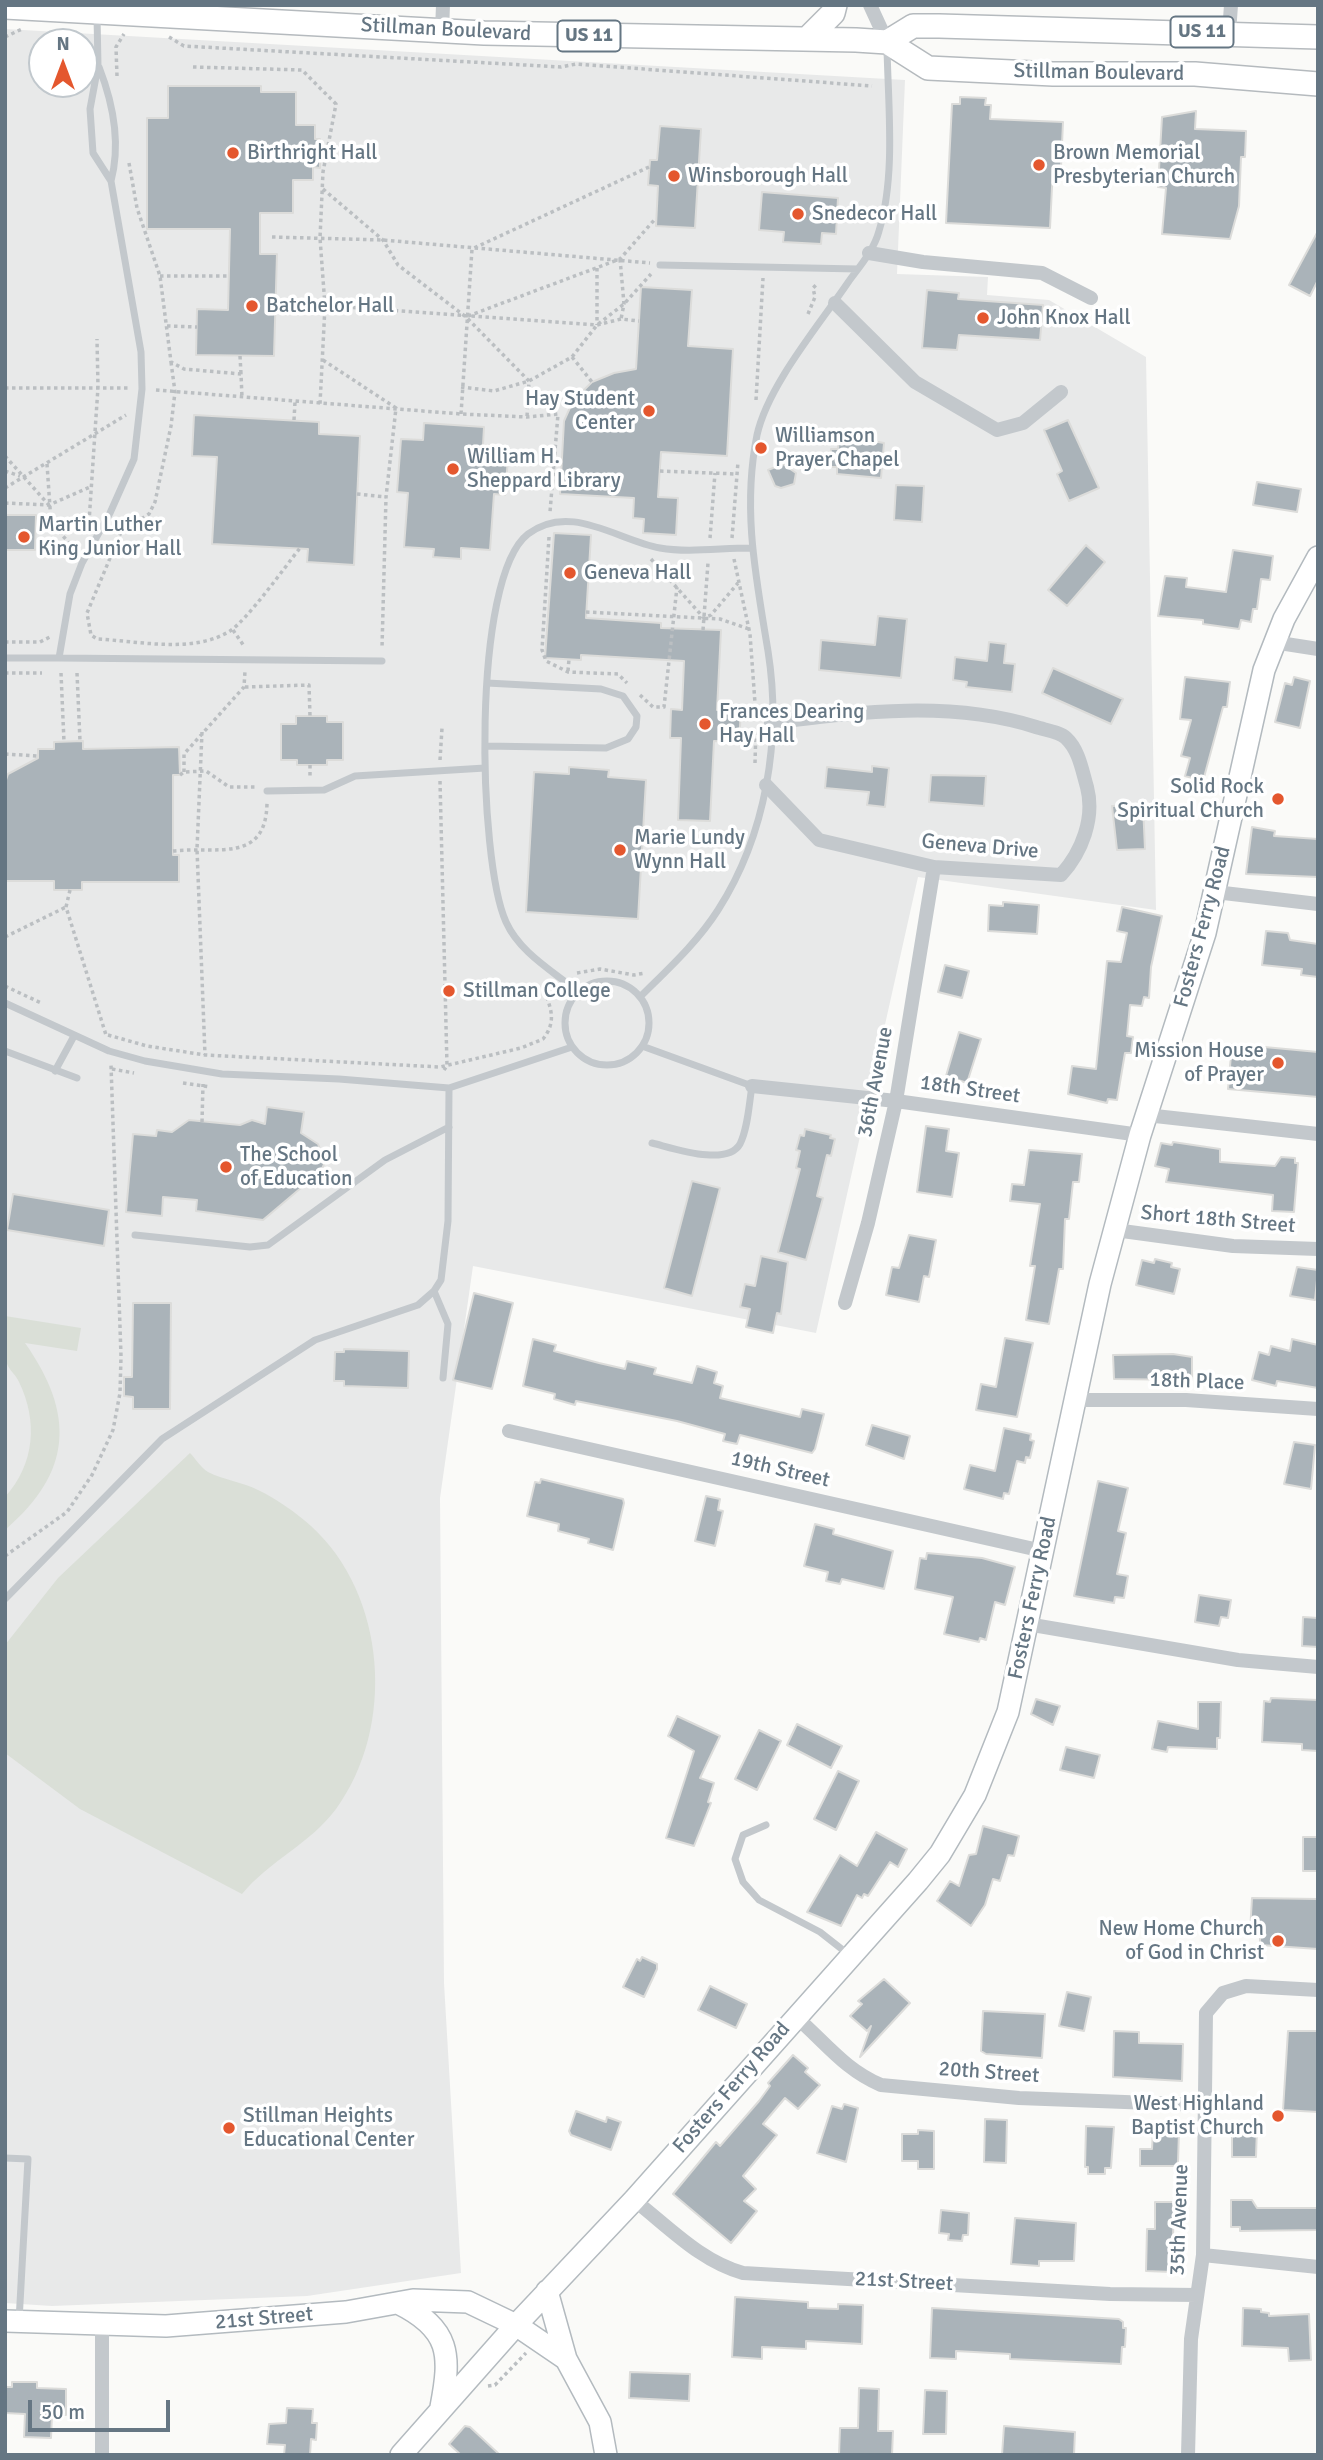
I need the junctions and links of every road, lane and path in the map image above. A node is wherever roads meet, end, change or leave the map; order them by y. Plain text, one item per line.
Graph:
1 (443, 5) edge
2 (835, 5) edge
3 (870, 5) edge
4 (1231, 5) edge
5 (5, 7) edge
6 (97, 16) edge
7 (28, 27) dead end
8 (442, 31) junction
9 (125, 32) junction
10 (133, 32) dead end
11 (1229, 33) junction
12 (163, 34) dead end
13 (5, 37) edge
14 (1318, 37) edge
15 (808, 38) junction
16 (887, 42) junction
17 (98, 66) edge
18 (193, 66) dead end
19 (117, 78) dead end
20 (1318, 84) edge
21 (872, 86) dead end
22 (92, 98) edge
23 (128, 160) dead end
24 (649, 167) dead end
25 (111, 181) junction
26 (323, 189) junction
27 (656, 218) dead end
28 (272, 237) dead end
29 (320, 238) junction
30 (383, 240) junction
31 (472, 249) junction
32 (869, 253) junction
33 (620, 259) junction
34 (660, 265) junction
35 (597, 268) junction
36 (764, 269) junction
37 (858, 270) junction
38 (160, 276) junction
39 (229, 276) dead end
40 (816, 285) dead end
41 (1091, 298) dead end
42 (276, 302) dead end
43 (835, 303) junction
44 (624, 304) junction
45 (325, 306) junction
46 (466, 317) junction
47 (806, 317) dead end
48 (621, 319) junction
49 (639, 321) dead end
50 (597, 325) junction
51 (167, 326) junction
52 (197, 327) dead end
53 (97, 339) dead end
54 (240, 356) dead end
55 (572, 357) junction
56 (323, 360) junction
57 (171, 362) junction
58 (241, 374) junction
59 (529, 381) junction
60 (592, 382) dead end
61 (98, 387) junction
62 (461, 387) junction
63 (5, 388) edge
64 (134, 388) dead end
65 (765, 388) dead end
66 (156, 390) dead end
67 (1061, 391) dead end
68 (174, 392) junction
69 (242, 397) junction
70 (295, 402) junction
71 (320, 404) junction
72 (141, 406) junction
73 (396, 408) junction
74 (461, 414) junction
75 (294, 420) dead end
76 (93, 436) junction
77 (740, 451) dead end
78 (5, 456) edge
79 (47, 464) junction
80 (5, 471) edge
81 (660, 471) dead end
82 (736, 474) junction
83 (22, 477) junction
84 (91, 487) junction
85 (5, 488) edge
86 (357, 494) dead end
87 (386, 497) junction
88 (5, 503) edge
89 (49, 505) junction
90 (88, 533) dead end
91 (635, 542) junction
92 (84, 544) dead end
93 (300, 548) dead end
94 (731, 548) junction
95 (750, 548) junction
96 (1318, 557) edge
97 (738, 583) junction
98 (677, 587) junction
99 (586, 611) dead end
100 (676, 617) junction
101 (704, 618) junction
102 (233, 629) junction
103 (749, 629) junction
104 (54, 631) dead end
105 (5, 642) edge
106 (1273, 642) junction
107 (244, 646) dead end
108 (1318, 649) edge
109 (60, 658) junction
110 (5, 659) edge
111 (382, 661) joint
112 (246, 668) dead end
113 (61, 673) dead end
114 (77, 673) dead end
115 (487, 683) junction
116 (244, 687) junction
117 (664, 707) dead end
118 (310, 716) dead end
119 (771, 723) junction
120 (442, 727) dead end
121 (202, 732) junction
122 (80, 741) dead end
123 (64, 742) dead end
124 (486, 746) junction
125 (5, 754) edge
126 (38, 756) dead end
127 (440, 761) dead end
128 (485, 768) junction
129 (200, 772) junction
130 (754, 776) dead end
131 (440, 779) dead end
132 (766, 785) junction
133 (267, 791) junction
134 (197, 849) junction
135 (173, 851) dead end
136 (934, 867) junction
137 (70, 890) dead end
138 (1215, 892) junction
139 (1318, 904) edge
140 (66, 907) junction
141 (5, 937) edge
142 (653, 968) dead end
143 (571, 974) dead end
144 (5, 986) edge
145 (578, 992) junction
146 (640, 997) junction
147 (547, 998) dead end
148 (5, 1003) edge
149 (51, 1008) dead end
150 (96, 1030) dead end
151 (106, 1035) junction
152 (74, 1036) junction
153 (642, 1046) junction
154 (572, 1047) junction
155 (5, 1051) edge
156 (205, 1056) junction
157 (111, 1063) dead end
158 (445, 1068) junction
159 (55, 1072) junction
160 (77, 1078) dead end
161 (204, 1082) dead end
162 (751, 1086) junction
163 (449, 1088) junction
164 (896, 1101) junction
165 (202, 1122) dead end
166 (1143, 1125) junction
167 (449, 1127) junction
168 (1318, 1134) edge
169 (652, 1143) dead end
170 (1115, 1230) junction
171 (135, 1235) dead end
172 (1318, 1249) edge
173 (434, 1291) junction
174 (845, 1303) dead end
175 (443, 1378) dead end
176 (1074, 1400) junction
177 (1318, 1409) edge
178 (509, 1431) dead end
179 (1043, 1551) junction
180 (5, 1556) edge
181 (5, 1600) edge
182 (1027, 1624) junction
183 (1318, 1667) edge
184 (766, 1825) dead end
185 (851, 1956) junction
186 (1318, 1990) edge
187 (796, 2017) junction
188 (1204, 2105) junction
189 (5, 2158) edge
190 (634, 2200) junction
191 (1203, 2255) junction
192 (1318, 2267) edge
193 (547, 2291) junction
194 (1198, 2295) junction
195 (398, 2303) junction
196 (12, 2321) edge
197 (102, 2325) junction
198 (516, 2325) junction
199 (538, 2340) junction
200 (566, 2359) junction
201 (480, 2395) dead end
202 (441, 2407) junction
203 (102, 2455) edge
204 (401, 2455) edge
205 (606, 2455) edge
206 (1188, 2455) edge

1 - 8 street
2 - 15 main road
3 - 16 street
4 - 11 street
5 - 6 main road, Stillman Boulevard / US 11
6 - 8 main road, Stillman Boulevard / US 11
6 - 9 path
7 - 13 path
8 - 15 main road, Stillman Boulevard / US 11
9 - 10 path
9 - 19 path
11 - 14 main road, Stillman Boulevard / US 11
11 - 16 main road, Stillman Boulevard / US 11
12 - 21 path
15 - 16 main road, Stillman Boulevard / US 11
16 - 20 main road, Stillman Boulevard / US 11
16 - 32 lane
17 - 25 lane
18 - 26 path
22 - 25 lane
23 - 38 path
24 - 31 path
25 - 72 lane
26 - 29 path
26 - 30 path
27 - 33 path
28 - 29 path
29 - 30 path
29 - 45 path
30 - 31 path
30 - 46 path
31 - 33 path
31 - 46 path
32 - 37 lane
32 - 41 street
33 - 34 path
33 - 35 path
33 - 44 path
34 - 36 lane
34 - 44 path
35 - 46 path
35 - 50 path
36 - 37 lane
36 - 65 path
37 - 43 lane
38 - 39 path
38 - 51 path
40 - 47 path
42 - 45 path
43 - 67 street
43 - 95 lane
44 - 48 path
44 - 50 path
45 - 46 path
45 - 56 path
46 - 50 path
46 - 59 path
46 - 62 path
48 - 49 path
48 - 50 path
50 - 55 path
51 - 52 path
51 - 57 path
53 - 61 path
54 - 58 path
55 - 59 path
55 - 60 path
56 - 71 path
56 - 73 path
57 - 58 path
57 - 68 path
58 - 69 path
59 - 62 path
59 - 74 path
61 - 63 path
61 - 64 path
61 - 76 path
62 - 74 path
66 - 68 path
68 - 69 path
68 - 102 path
69 - 70 path
70 - 71 path
70 - 75 path
71 - 73 path
72 - 76 path
72 - 109 lane
73 - 74 path
73 - 87 path
76 - 79 path
76 - 84 path
77 - 82 path
78 - 83 path
79 - 83 path
79 - 89 path
80 - 83 path
81 - 82 path
82 - 94 path
83 - 85 path
83 - 89 path
84 - 89 path
84 - 90 path
86 - 87 path
87 - 111 path
88 - 89 path
89 - 92 path
91 - 94 lane
91 - 98 path
91 - 115 lane
93 - 102 path
94 - 95 lane
94 - 97 path
95 - 119 lane
96 - 106 street, Fosters Ferry Road
97 - 101 path
97 - 103 path
98 - 100 path
98 - 101 path
99 - 100 path
100 - 101 path
100 - 117 path
101 - 103 path
102 - 107 path
103 - 130 path
104 - 105 path
106 - 108 street
106 - 138 street, Fosters Ferry Road
109 - 110 lane
109 - 111 lane
112 - 116 path
113 - 123 path
114 - 122 path
115 - 124 lane
115 - 124 lane
116 - 118 path
116 - 121 path
119 - 132 lane
119 - 136 street, Geneva Drive
120 - 127 path
121 - 129 path
121 - 129 path
124 - 128 lane
125 - 126 path
128 - 133 lane
128 - 145 lane
129 - 133 path
129 - 134 path
131 - 158 path
132 - 136 street, Geneva Drive
132 - 146 lane
133 - 134 path
134 - 135 path
134 - 156 path
136 - 164 street, 36th Avenue
137 - 140 path
138 - 139 street
138 - 166 street, Fosters Ferry Road
140 - 141 path
140 - 151 path
142 - 143 path
144 - 149 path
145 - 146 lane
145 - 154 lane
146 - 153 lane
147 - 158 path
148 - 152 lane
150 - 151 path
151 - 156 path
152 - 159 lane
152 - 163 lane
153 - 154 lane
153 - 162 lane
154 - 163 lane
155 - 159 lane
156 - 158 path
157 - 180 path
159 - 160 lane
161 - 165 path
162 - 164 street, 18th Street
162 - 169 lane
163 - 167 lane
164 - 166 street, 18th Street
164 - 174 street, 36th Avenue
166 - 168 street, 18th Street
166 - 170 street, Fosters Ferry Road
167 - 171 lane
167 - 173 lane
170 - 172 street, Short 18th Street
170 - 176 street, Fosters Ferry Road
173 - 175 lane
173 - 181 lane
176 - 177 street, 18th Place
176 - 179 street, Fosters Ferry Road
178 - 179 street, 19th Street
179 - 182 street, Fosters Ferry Road
182 - 183 street
182 - 185 street, Fosters Ferry Road
184 - 185 lane
185 - 187 street, Fosters Ferry Road
186 - 188 street, 35th Avenue
187 - 188 street, 20th Street
187 - 190 street, Fosters Ferry Road
188 - 191 street, 35th Avenue
189 - 196 lane
190 - 193 street, Fosters Ferry Road
190 - 194 street, 21st Street
191 - 192 street
191 - 194 street, 35th Avenue
193 - 198 street, Fosters Ferry Road
193 - 200 street
194 - 206 street, 35th Avenue
195 - 197 street, 21st Street
195 - 198 street, 21st Street
195 - 202 street
196 - 197 street, 21st Street
197 - 203 street
198 - 199 street, 21st Street
198 - 202 street, Fosters Ferry Road
199 - 200 street, 21st Street
199 - 201 path
200 - 205 street
202 - 204 street, Fosters Ferry Road

